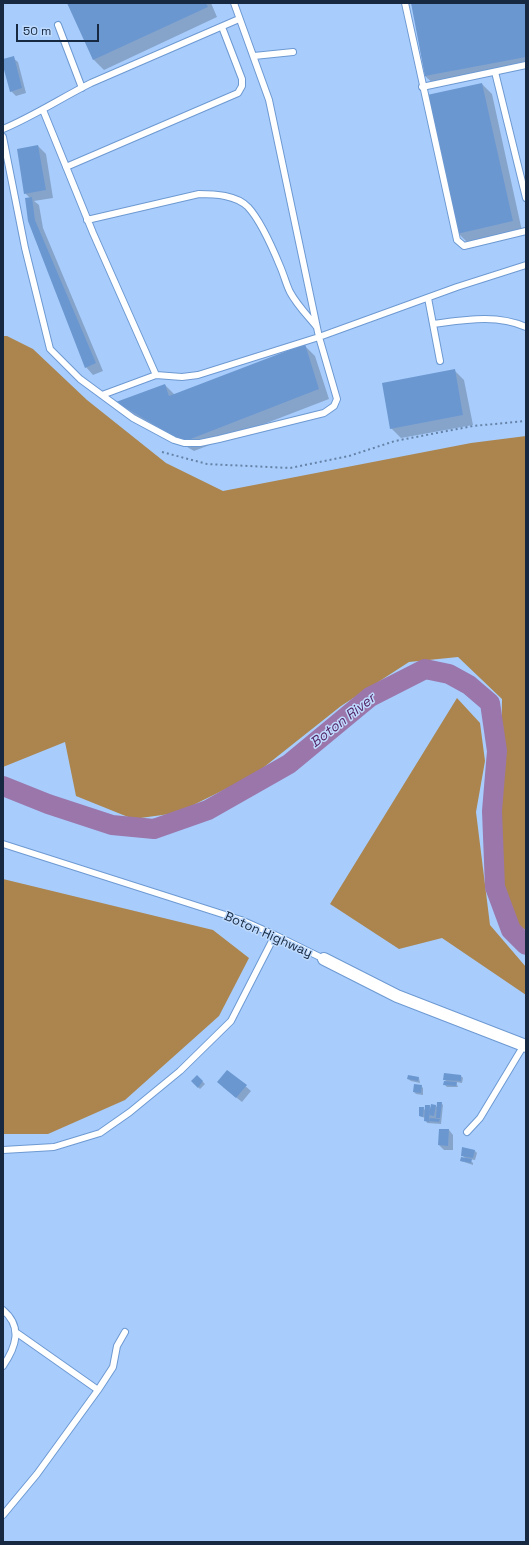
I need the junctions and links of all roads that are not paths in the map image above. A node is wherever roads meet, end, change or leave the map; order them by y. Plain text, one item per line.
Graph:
1 (234, 3) edge
2 (405, 3) edge
3 (239, 18) junction
4 (58, 25) dead end
5 (222, 27) junction
6 (293, 52) dead end
7 (254, 56) junction
8 (526, 66) edge
9 (495, 72) junction
10 (422, 86) junction
11 (82, 88) junction
12 (43, 110) junction
13 (3, 129) edge
14 (3, 138) edge
15 (66, 167) junction
16 (526, 198) edge
17 (87, 220) junction
18 (526, 231) edge
19 (526, 265) edge
20 (428, 298) junction
21 (433, 324) junction
22 (317, 327) junction
23 (526, 327) edge
24 (319, 337) junction
25 (440, 362) dead end
26 (156, 375) junction
27 (102, 395) junction
28 (3, 844) edge
29 (275, 935) junction
30 (324, 959) joint
31 (525, 1045) edge
32 (467, 1132) dead end
33 (3, 1150) edge
34 (3, 1310) edge
35 (125, 1332) dead end
36 (17, 1333) junction
37 (3, 1366) edge
38 (98, 1390) junction
39 (3, 1516) edge

1 - 3 lane
2 - 10 lane
3 - 5 lane
3 - 7 lane
4 - 11 lane
5 - 11 lane
5 - 15 lane
6 - 7 lane
7 - 22 lane
8 - 9 lane
9 - 10 lane
9 - 16 lane
10 - 18 lane
11 - 12 lane
12 - 13 lane
12 - 15 lane
14 - 27 lane
15 - 17 lane
17 - 22 lane
17 - 26 lane
19 - 20 lane
20 - 21 lane
20 - 24 lane
21 - 23 lane
21 - 25 lane
22 - 24 lane
24 - 26 lane
24 - 27 lane
26 - 27 lane
28 - 29 lane, Boton Highway
29 - 30 lane, Boton Highway
29 - 33 lane
30 - 31 street, Boton Highway
31 - 32 lane
34 - 36 lane
35 - 38 lane
36 - 37 lane
36 - 38 lane
38 - 39 lane

